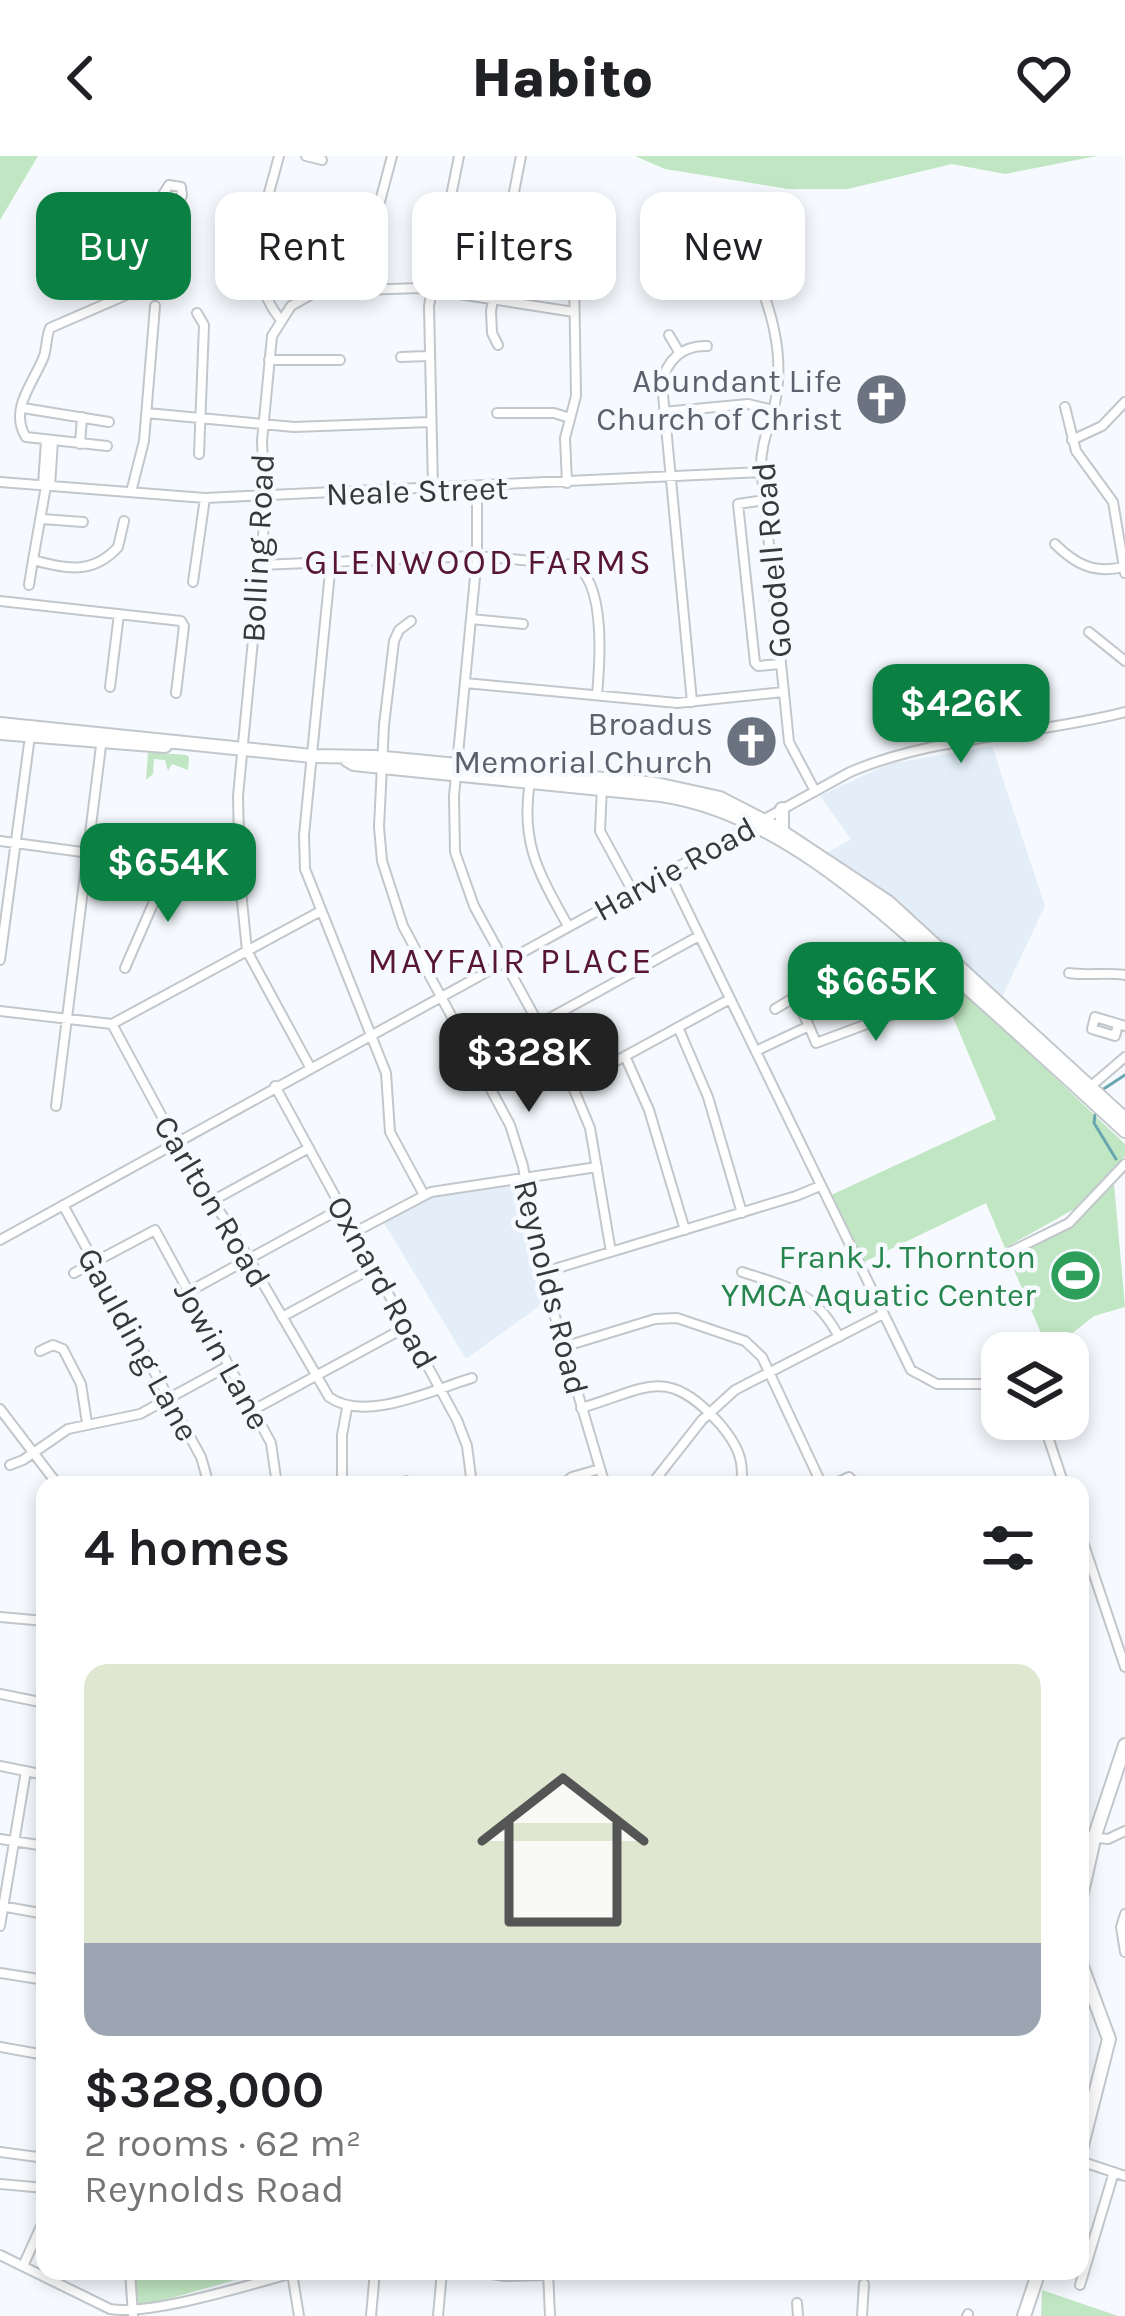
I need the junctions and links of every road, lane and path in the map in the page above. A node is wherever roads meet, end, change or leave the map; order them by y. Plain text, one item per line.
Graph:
1 (279, 156) edge
2 (306, 156) edge
3 (392, 156) edge
4 (458, 156) edge
5 (521, 156) edge
6 (322, 160) dead end
7 (270, 192) edge
8 (382, 192) edge
9 (451, 192) edge
10 (153, 211) joint
11 (412, 290) edge
12 (114, 300) edge
13 (267, 300) edge
14 (431, 300) edge
15 (487, 300) edge
16 (574, 300) edge
17 (766, 300) edge
18 (493, 301) junction
19 (155, 306) dead end
20 (574, 312) junction
21 (197, 313) dead end
22 (280, 319) junction
23 (669, 335) dead end
24 (498, 345) dead end
25 (707, 346) dead end
26 (679, 352) junction
27 (428, 356) junction
28 (401, 357) dead end
29 (269, 360) junction
30 (340, 360) dead end
31 (1065, 407) dead end
32 (23, 408) junction
33 (1123, 408) edge
34 (773, 410) junction
35 (497, 412) dead end
36 (663, 412) junction
37 (147, 413) junction
38 (82, 417) junction
39 (202, 418) junction
40 (570, 418) junction
41 (109, 422) dead end
42 (430, 422) junction
43 (263, 425) junction
44 (1072, 440) junction
45 (50, 441) junction
46 (80, 444) junction
47 (107, 446) dead end
48 (199, 454) dead end
49 (762, 472) junction
50 (668, 478) junction
51 (0, 482) edge
52 (567, 484) junction
53 (46, 486) junction
54 (477, 487) junction
55 (434, 488) junction
56 (131, 492) junction
57 (263, 496) junction
58 (205, 498) junction
59 (765, 500) junction
60 (1120, 508) edge
61 (42, 519) junction
62 (124, 521) dead end
63 (83, 523) dead end
64 (1055, 544) dead end
65 (477, 556) junction
66 (33, 560) junction
67 (331, 562) junction
68 (260, 565) junction
69 (1124, 569) edge
70 (193, 582) dead end
71 (29, 585) dead end
72 (0, 601) edge
73 (119, 614) junction
74 (471, 619) junction
75 (411, 621) dead end
76 (523, 624) dead end
77 (1089, 632) dead end
78 (1125, 661) edge
79 (780, 664) junction
80 (465, 683) junction
81 (110, 687) dead end
82 (783, 692) junction
83 (176, 693) dead end
84 (598, 695) junction
85 (692, 702) junction
86 (1125, 712) edge
87 (0, 724) edge
88 (30, 731) junction
89 (0, 734) edge
90 (102, 737) junction
91 (242, 749) junction
92 (312, 756) junction
93 (384, 763) junction
94 (457, 770) junction
95 (530, 777) junction
96 (602, 784) junction
97 (815, 791) junction
98 (782, 809) junction
99 (758, 822) junction
100 (782, 831) junction
101 (0, 841) edge
102 (16, 843) junction
103 (88, 853) junction
104 (170, 864) junction
105 (239, 867) junction
106 (668, 871) junction
107 (632, 890) junction
108 (320, 911) junction
109 (568, 926) junction
110 (699, 936) junction
111 (923, 947) junction
112 (247, 951) junction
113 (0, 960) edge
114 (504, 961) junction
115 (125, 968) dead end
116 (872, 969) dead end
117 (1069, 973) dead end
118 (1125, 975) edge
119 (880, 984) junction
120 (440, 996) junction
121 (730, 999) junction
122 (775, 1009) dead end
123 (0, 1011) edge
124 (66, 1019) junction
125 (112, 1024) junction
126 (538, 1024) junction
127 (808, 1026) junction
128 (677, 1028) junction
129 (370, 1035) junction
130 (756, 1052) junction
131 (625, 1056) junction
132 (1125, 1057) edge
133 (310, 1067) junction
134 (572, 1085) junction
135 (275, 1086) junction
136 (1090, 1087) junction
137 (56, 1106) dead end
138 (1125, 1119) edge
139 (1125, 1131) edge
140 (175, 1141) junction
141 (309, 1148) junction
142 (1125, 1164) edge
143 (597, 1167) junction
144 (525, 1178) junction
145 (820, 1186) junction
146 (424, 1195) junction
147 (212, 1201) junction
148 (62, 1205) junction
149 (342, 1208) junction
150 (742, 1213) junction
151 (685, 1230) junction
152 (356, 1232) junction
153 (0, 1240) edge
154 (611, 1252) junction
155 (1008, 1253) dead end
156 (249, 1258) junction
157 (94, 1263) junction
158 (374, 1267) junction
159 (742, 1272) dead end
160 (542, 1273) junction
161 (74, 1274) dead end
162 (188, 1292) junction
163 (883, 1314) junction
164 (282, 1317) junction
165 (406, 1327) junction
166 (839, 1336) junction
167 (563, 1347) junction
168 (40, 1352) dead end
169 (229, 1366) junction
170 (769, 1370) junction
171 (314, 1377) junction
172 (472, 1378) dead end
173 (981, 1384) edge
174 (440, 1388) junction
175 (169, 1399) junction
176 (347, 1408) junction
177 (581, 1408) junction
178 (0, 1409) edge
179 (253, 1410) junction
180 (709, 1412) junction
181 (86, 1423) junction
182 (1049, 1440) edge
183 (33, 1454) junction
184 (10, 1465) dead end
185 (599, 1468) junction
186 (51, 1476) edge
187 (206, 1476) edge
188 (276, 1476) edge
189 (342, 1476) edge
190 (470, 1476) edge
191 (575, 1476) edge
192 (602, 1476) edge
193 (658, 1476) edge
194 (742, 1476) edge
195 (818, 1476) edge
196 (1061, 1476) edge
197 (1089, 1558) edge
198 (0, 1617) edge
199 (36, 1620) edge
200 (1122, 1648) edge
201 (1125, 1667) edge
202 (0, 1694) edge
203 (36, 1701) edge
204 (1125, 1745) edge
205 (0, 1766) edge
206 (26, 1771) junction
207 (36, 1773) edge
208 (1089, 1824) edge
209 (1125, 1832) edge
210 (1089, 1834) edge
211 (0, 1839) edge
212 (14, 1841) junction
213 (36, 1845) edge
214 (2, 1906) edge
215 (36, 1912) edge
216 (1125, 1913) edge
217 (0, 1926) edge
218 (1125, 1952) edge
219 (0, 1973) edge
220 (36, 1979) edge
221 (1089, 1983) edge
222 (0, 2047) edge
223 (36, 2053) edge
224 (1089, 2123) edge
225 (0, 2152) edge
226 (36, 2157) edge
227 (1089, 2161) edge
228 (1120, 2174) edge
229 (0, 2184) edge
230 (36, 2187) edge
231 (36, 2237) edge
232 (0, 2255) edge
233 (1089, 2260) edge
234 (23, 2266) junction
235 (36, 2272) edge
236 (51, 2280) edge
237 (131, 2280) edge
238 (267, 2280) edge
239 (297, 2280) edge
240 (374, 2280) edge
241 (441, 2280) edge
242 (548, 2280) edge
243 (1037, 2280) edge
244 (1082, 2280) edge
245 (864, 2284) dead end
246 (1080, 2285) dead end
247 (797, 2303) dead end
248 (133, 2314) edge
249 (299, 2316) edge
250 (371, 2316) edge
251 (438, 2316) edge
252 (550, 2316) edge
253 (798, 2316) edge
254 (862, 2316) edge
255 (1024, 2316) edge

1 - 7 street
2 - 6 street
3 - 8 street
4 - 9 street
5 - 18 street
10 - 10 street
11 - 22 street
12 - 32 street
13 - 22 street
14 - 27 street
15 - 18 street
16 - 20 street
17 - 34 street, Goodell Road
18 - 20 street
18 - 24 street
19 - 37 street
20 - 40 street
21 - 39 street
22 - 29 street, Bolling Road
23 - 26 street
25 - 26 street
26 - 36 street
27 - 28 street
27 - 42 street
29 - 30 street
29 - 43 street, Bolling Road
31 - 44 street
32 - 38 street
32 - 45 street
33 - 44 street
34 - 36 street
34 - 49 street, Goodell Road
35 - 40 street
36 - 50 street
37 - 39 street
37 - 56 street
38 - 41 street
38 - 46 street
39 - 43 street
39 - 48 street
40 - 52 street
42 - 43 street
42 - 55 street
43 - 57 street, Bolling Road
44 - 60 street
45 - 46 street
45 - 53 street
46 - 47 street
49 - 50 street, Neale Street
49 - 59 street, Goodell Road
50 - 52 street, Neale Street
50 - 85 street
51 - 53 street, Neale Street
52 - 54 street, Neale Street
53 - 56 street, Neale Street
53 - 61 street
54 - 55 street, Neale Street
54 - 65 street
55 - 57 street, Neale Street
56 - 58 street, Neale Street
57 - 58 street, Neale Street
57 - 68 street, Bolling Road
58 - 70 street
59 - 79 street, Goodell Road
59 - 79 street
60 - 69 street
61 - 63 street
61 - 66 street
62 - 66 street
64 - 69 street
65 - 67 street
65 - 74 street
65 - 84 street
66 - 71 street
67 - 68 street
67 - 92 street
68 - 91 street, Bolling Road
72 - 73 street
73 - 81 street
73 - 83 street
74 - 76 street
74 - 80 street
75 - 93 street, Reynolds Road
77 - 78 street
79 - 82 street, Goodell Road
80 - 84 street
80 - 94 street
82 - 85 street
82 - 97 street, Goodell Road
84 - 85 street
86 - 97 street, Harvie Road
87 - 88 main road
88 - 89 main road
88 - 90 main road
88 - 102 street
90 - 91 main road
90 - 103 street
91 - 92 main road
91 - 105 street, Bolling Road
92 - 93 main road
92 - 108 street
93 - 94 main road
93 - 120 street, Reynolds Road
94 - 95 main road
94 - 114 street
95 - 96 main road
95 - 109 street
96 - 99 main road
96 - 107 street
97 - 98 street, Harvie Road
98 - 99 street, Harvie Road
98 - 100 main road
99 - 100 main road
99 - 106 street, Harvie Road
99 - 111 main road
100 - 136 main road
101 - 102 street
102 - 103 street
102 - 113 street
103 - 104 street
103 - 124 street
104 - 105 street
104 - 115 street
105 - 112 street, Bolling Road
106 - 107 street, Harvie Road
106 - 110 street
107 - 109 street, Harvie Road
108 - 112 street
108 - 129 street
109 - 114 street, Harvie Road
110 - 121 street
110 - 126 street
111 - 119 street
111 - 139 main road
112 - 125 street
112 - 133 street, Bolling Road
114 - 120 street, Harvie Road
114 - 126 street
116 - 119 street
117 - 118 street
119 - 127 street
120 - 129 street, Harvie Road
120 - 144 street, Reynolds Road
121 - 128 street
121 - 130 street
122 - 127 street
123 - 124 street
124 - 125 street
124 - 137 street
125 - 140 street, Carlton Road
126 - 134 street
127 - 130 street
128 - 131 street
128 - 150 street
129 - 133 street, Harvie Road
129 - 146 street
130 - 145 street
131 - 134 street
131 - 151 street
132 - 136 street
133 - 135 street, Harvie Road
134 - 143 street
135 - 140 street, Harvie Road
135 - 141 street, Oxnard Road
136 - 138 main road
140 - 147 street, Carlton Road
140 - 148 street, Harvie Road
141 - 147 street
141 - 149 street, Oxnard Road
142 - 155 street
143 - 144 street
143 - 154 street
144 - 146 street
144 - 160 street, Reynolds Road
145 - 150 street
145 - 163 street
146 - 152 street
147 - 156 street, Carlton Road
148 - 153 street, Harvie Road
148 - 157 street, Gaulding Lane
149 - 152 street, Oxnard Road
149 - 156 street
150 - 151 street
151 - 154 street
152 - 158 street, Oxnard Road
154 - 160 street
156 - 162 street
156 - 164 street, Carlton Road
157 - 161 street
157 - 162 street, Jowin Lane
157 - 175 street, Gaulding Lane
158 - 164 street
158 - 165 street, Oxnard Road
159 - 166 street
160 - 167 street, Reynolds Road
162 - 169 street, Jowin Lane
163 - 166 street
163 - 173 street
164 - 171 street, Carlton Road
165 - 171 street
165 - 174 street, Oxnard Road
166 - 170 street
167 - 170 street
167 - 177 street, Reynolds Road
168 - 181 street
169 - 175 street
169 - 179 street, Jowin Lane
170 - 180 street
170 - 195 street
171 - 176 street, Carlton Road
171 - 179 street
172 - 174 street
174 - 176 street
174 - 190 street, Oxnard Road
175 - 181 street
175 - 187 street, Gaulding Lane
176 - 189 street
177 - 180 street
177 - 185 street, Reynolds Road
178 - 183 street
179 - 188 street, Jowin Lane
180 - 193 street
180 - 194 street
181 - 183 street
182 - 196 street
183 - 184 street
183 - 186 street
185 - 191 street
185 - 192 street, Reynolds Road
197 - 200 street
198 - 199 street
200 - 201 street
202 - 203 street
204 - 208 main road
205 - 206 street
206 - 207 street
206 - 212 street
209 - 210 street
211 - 212 street
212 - 213 street
212 - 214 street
214 - 215 street
214 - 217 street
216 - 218 street
219 - 220 street
221 - 224 main road
222 - 223 street
225 - 226 street
227 - 228 street
228 - 233 street
229 - 230 street
231 - 234 street
232 - 234 street
234 - 235 street
236 - 248 street
237 - 248 street
238 - 248 street
239 - 249 street
240 - 250 street
241 - 251 street
242 - 252 street
243 - 255 main road
244 - 246 street
245 - 254 street
247 - 253 street

